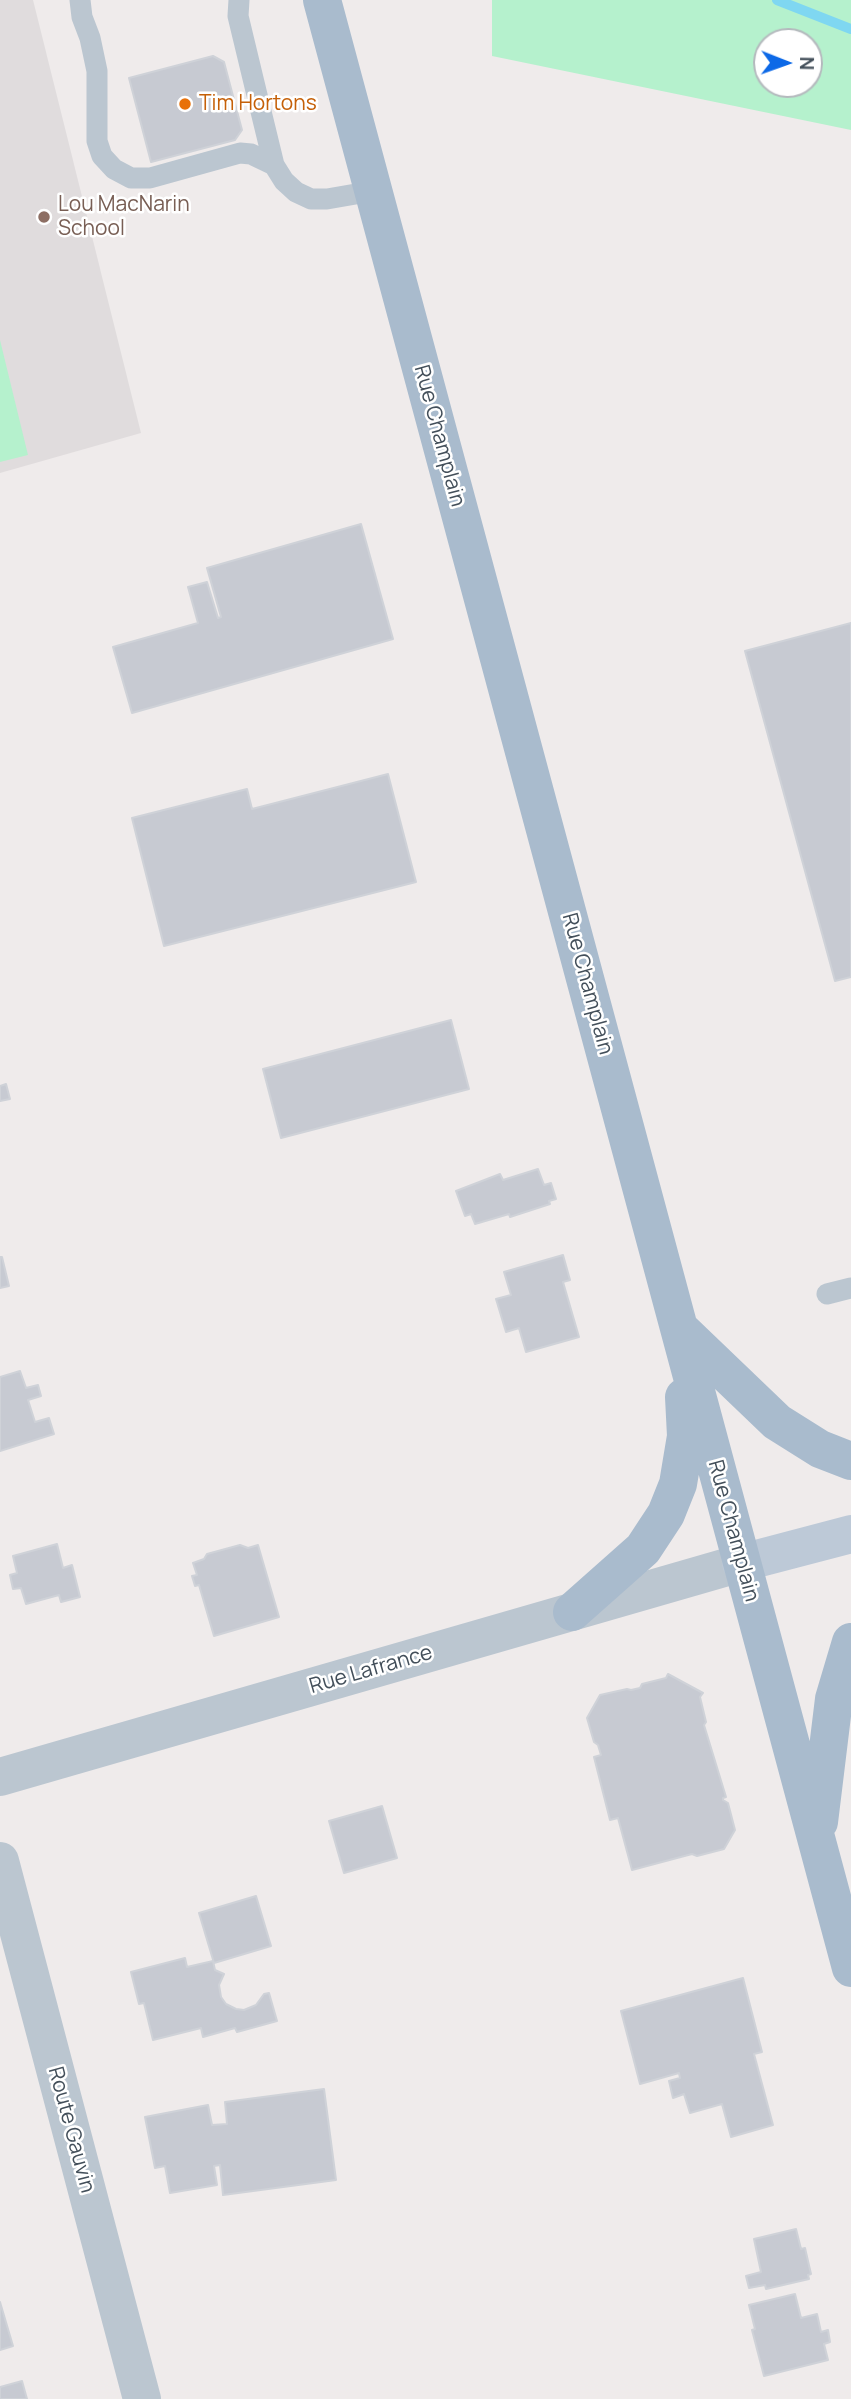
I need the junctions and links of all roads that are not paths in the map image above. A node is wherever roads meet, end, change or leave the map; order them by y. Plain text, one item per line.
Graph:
1 (80, 0) edge
2 (322, 0) edge
3 (239, 8) edge
4 (274, 165) junction
5 (373, 191) junction
6 (851, 1288) edge
7 (827, 1294) dead end
8 (679, 1329) junction
9 (851, 1461) edge
10 (851, 1534) edge
11 (741, 1563) junction
12 (572, 1612) junction
13 (851, 1643) edge
14 (0, 1777) edge
15 (817, 1842) junction
16 (0, 1861) edge
17 (851, 1968) edge
18 (142, 2399) edge

1 - 4 lane
2 - 5 main road, Rue Champlain
3 - 4 lane
4 - 5 lane
5 - 8 main road, Rue Champlain
6 - 7 lane
8 - 9 main road
8 - 11 main road, Rue Champlain
8 - 12 main road
10 - 11 main road
11 - 12 street, Rue Lafrance
11 - 15 main road, Rue Champlain
12 - 14 street, Rue Lafrance
13 - 15 main road
15 - 17 main road, Rue Champlain
16 - 18 street, Route Gauvin

